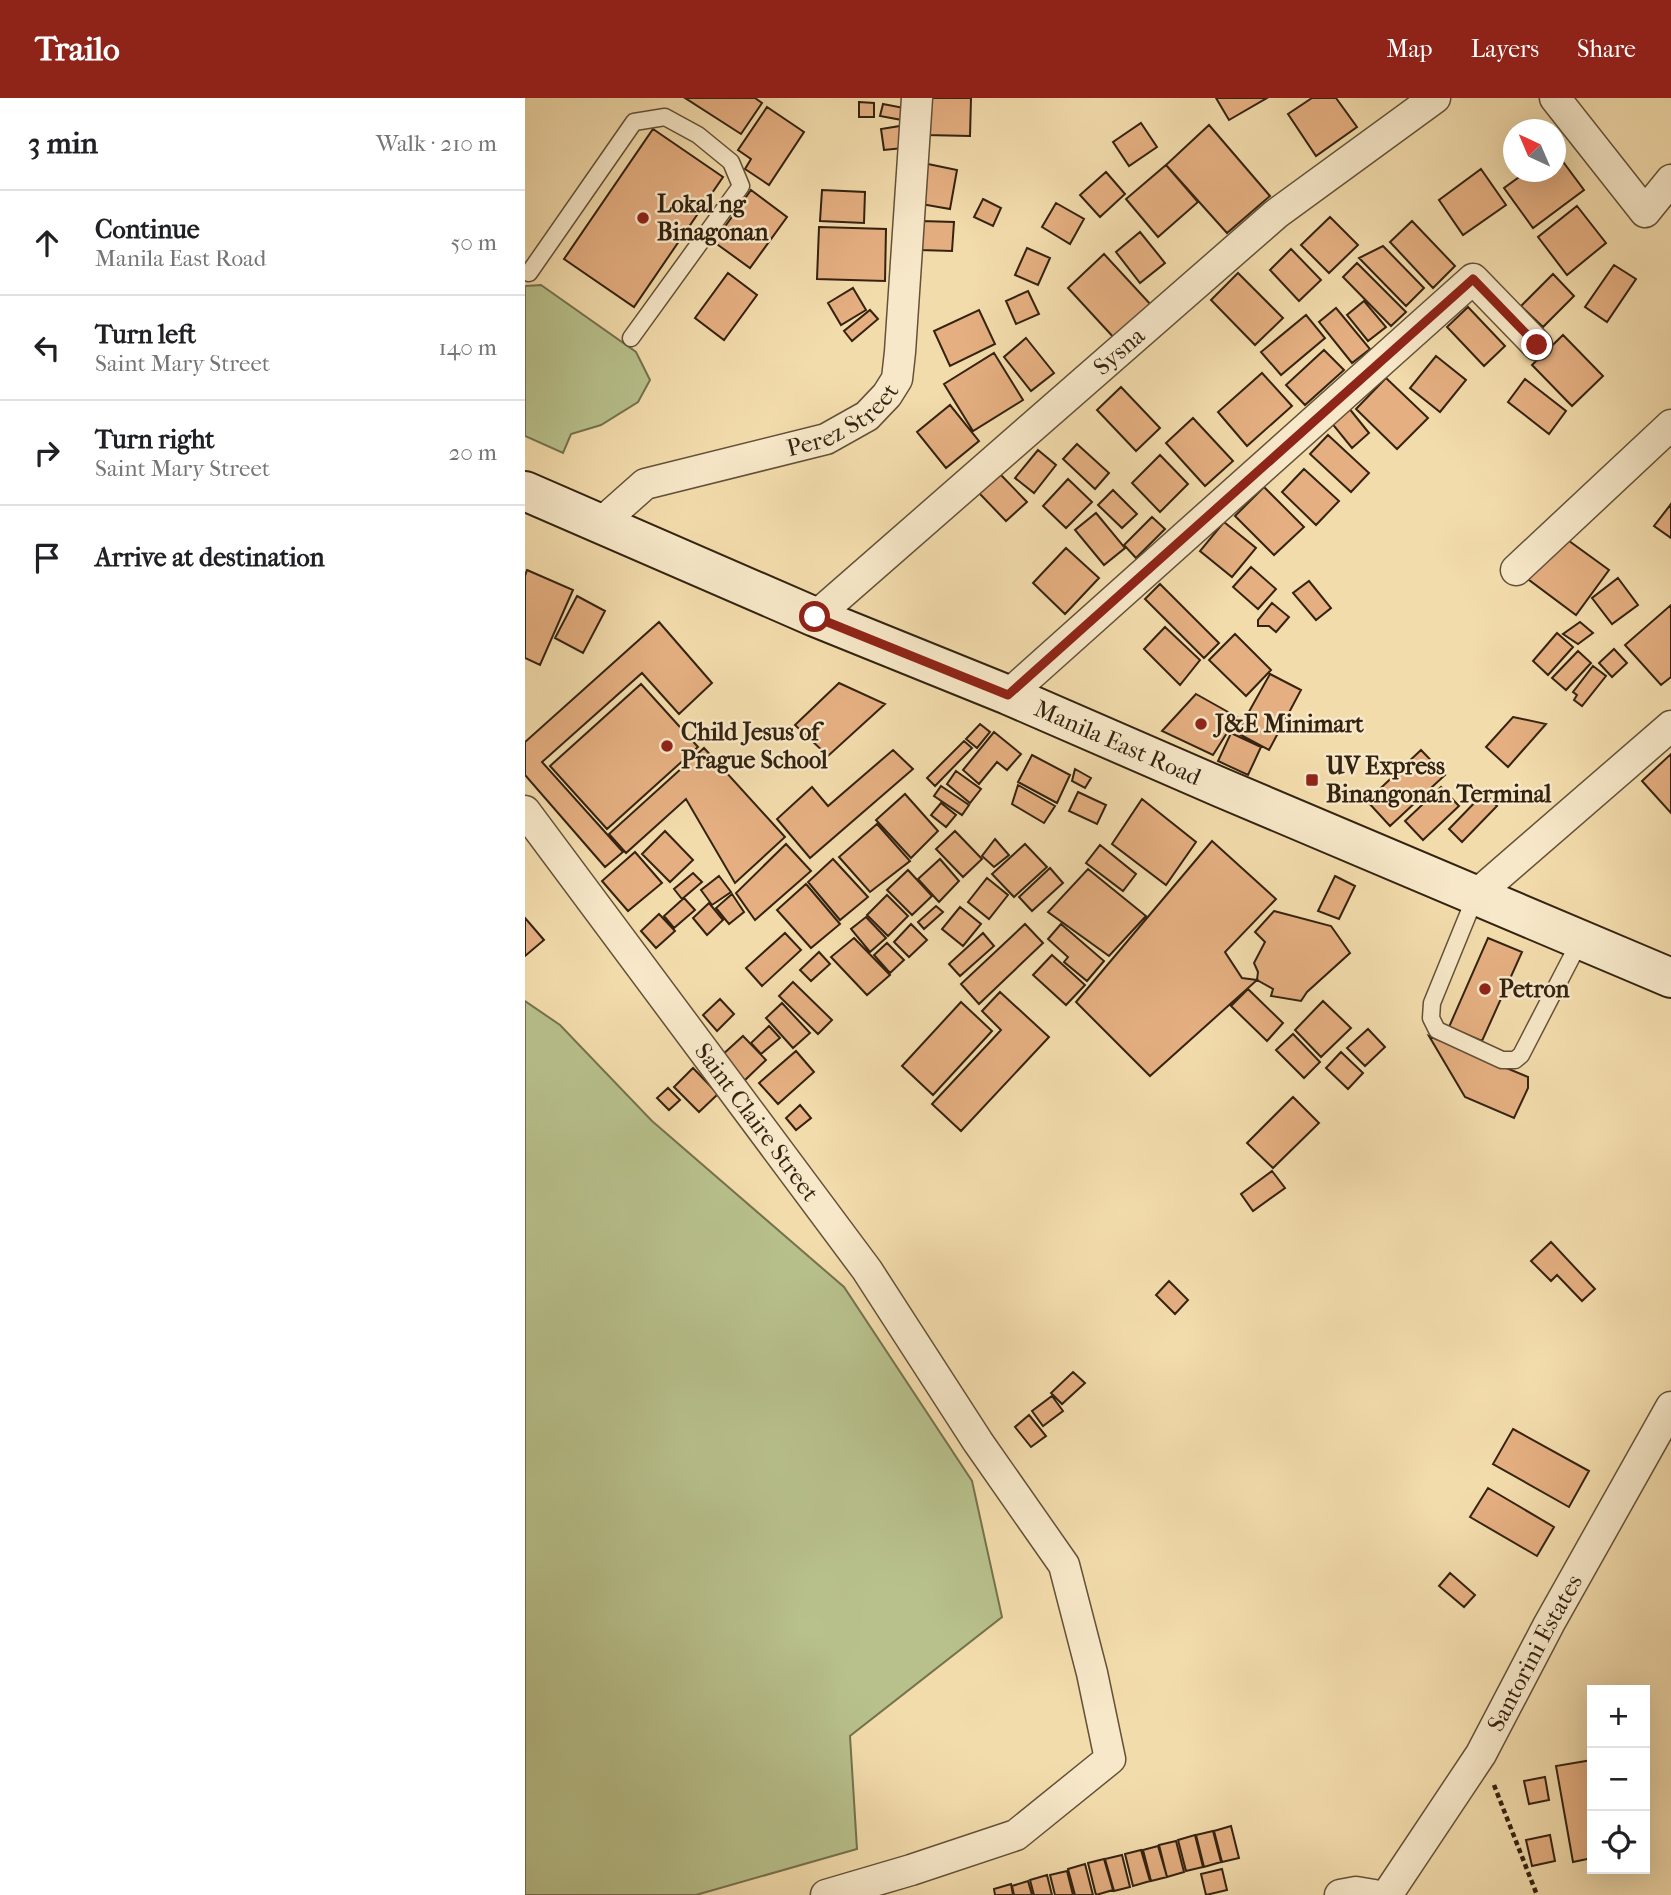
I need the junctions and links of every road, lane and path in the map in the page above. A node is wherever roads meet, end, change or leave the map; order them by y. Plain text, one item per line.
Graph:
1 (917, 98) edge
2 (1435, 98) edge
3 (1555, 98) edge
4 (1671, 180) edge
5 (529, 273) dead end
6 (631, 338) dead end
7 (1537, 345) dead end
8 (1671, 425) edge
9 (525, 491) edge
10 (600, 524) junction
11 (1515, 570) dead end
12 (815, 617) junction
13 (1008, 695) junction
14 (1671, 726) edge
15 (525, 811) edge
16 (1476, 895) junction
17 (1581, 939) junction
18 (1671, 978) edge
19 (1671, 1407) edge
20 (1481, 1754) junction
21 (826, 1895) edge
22 (1340, 1895) edge
23 (1374, 1895) edge
24 (1387, 1895) edge
25 (1537, 1895) edge

1 - 10 street, Perez Street
2 - 12 street, Sysna
3 - 4 street
5 - 6 lane
7 - 13 street
8 - 11 street
9 - 10 main road, Manila East Road
10 - 12 main road, Manila East Road
12 - 13 main road, Manila East Road
13 - 16 main road, Manila East Road
14 - 16 street
15 - 21 street, Saint Claire Street
16 - 17 main road, Manila East Road
16 - 17 lane
17 - 18 main road, Manila East Road
19 - 20 street, Santorini Estates
20 - 24 street, Santorini Estates
20 - 25 path
22 - 23 street

